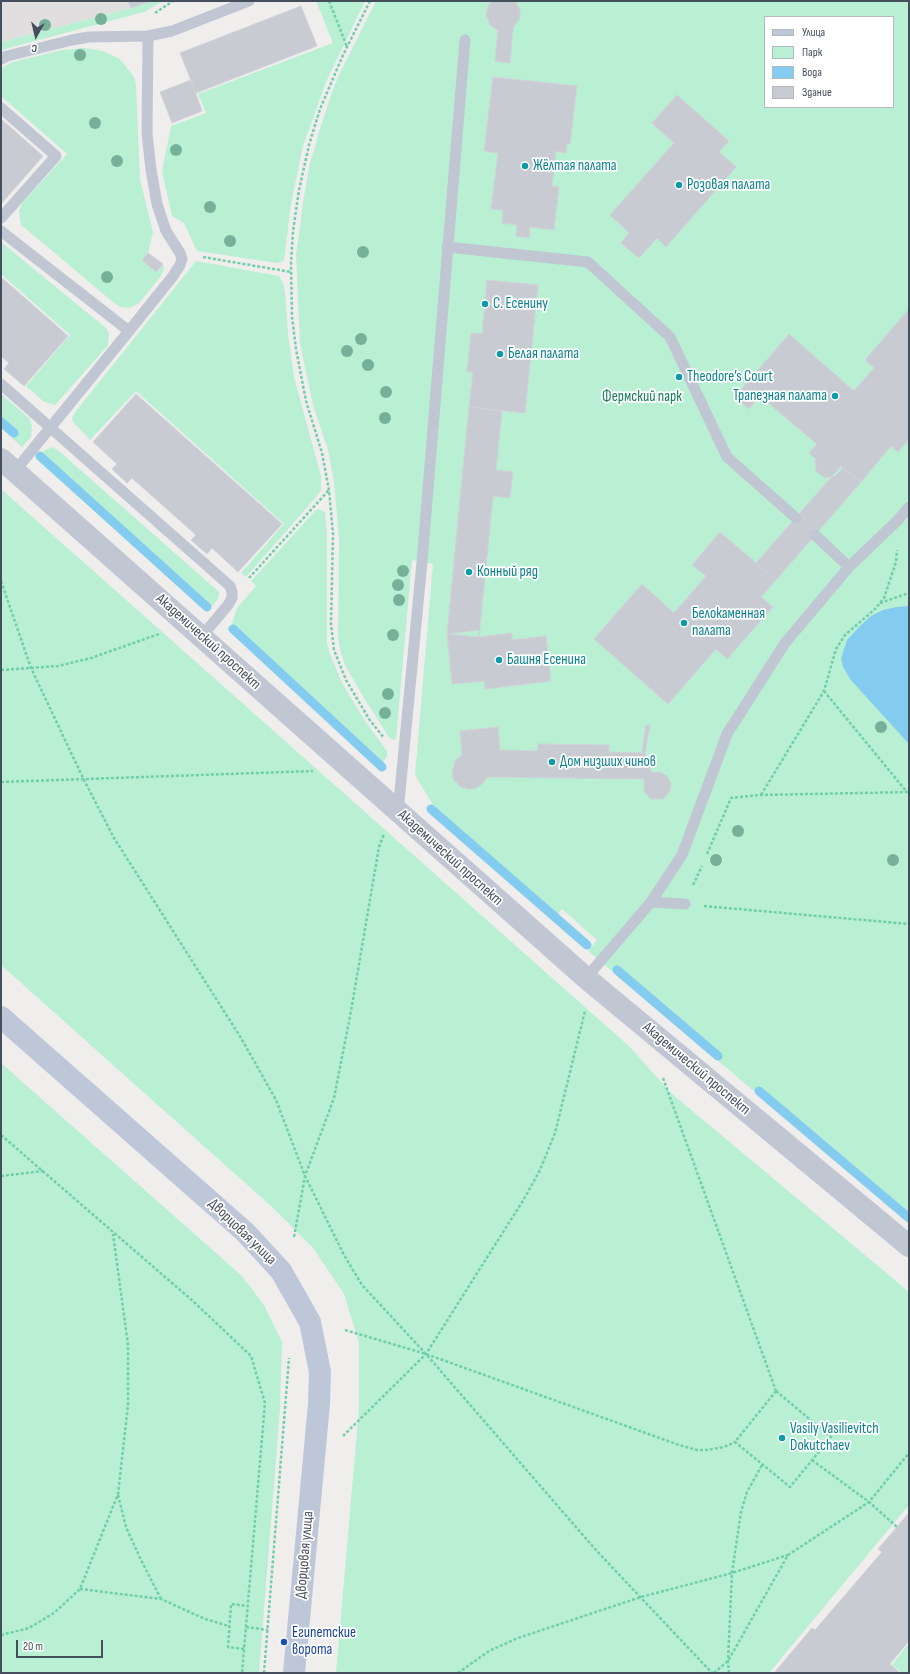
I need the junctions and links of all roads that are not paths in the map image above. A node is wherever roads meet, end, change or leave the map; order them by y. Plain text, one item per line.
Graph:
1 (249, 1) edge
2 (148, 36) junction
3 (465, 40) dead end
4 (1, 59) edge
5 (1, 108) edge
6 (1, 218) edge
7 (1, 231) edge
8 (447, 247) junction
9 (130, 331) junction
10 (1, 384) edge
11 (50, 428) junction
12 (8, 465) edge
13 (909, 507) edge
14 (796, 518) dead end
15 (815, 535) dead end
16 (849, 567) junction
17 (202, 636) junction
18 (398, 812) junction
19 (651, 902) junction
20 (685, 904) road end
21 (586, 978) junction
22 (1, 1017) edge
23 (909, 1246) edge
24 (294, 1673) edge

1 - 2 lane
2 - 4 lane
2 - 9 lane
3 - 8 lane
5 - 6 lane
7 - 9 lane
8 - 14 lane
8 - 18 lane
9 - 11 lane
10 - 11 lane
11 - 12 lane
11 - 17 lane
12 - 17 street, Академический проспект
13 - 16 lane
15 - 16 lane
16 - 19 lane
17 - 18 street, Академический проспект
18 - 21 street, Академический проспект
19 - 20 lane
19 - 21 lane
21 - 23 street, Академический проспект
22 - 24 main road, Дворцовая улица

